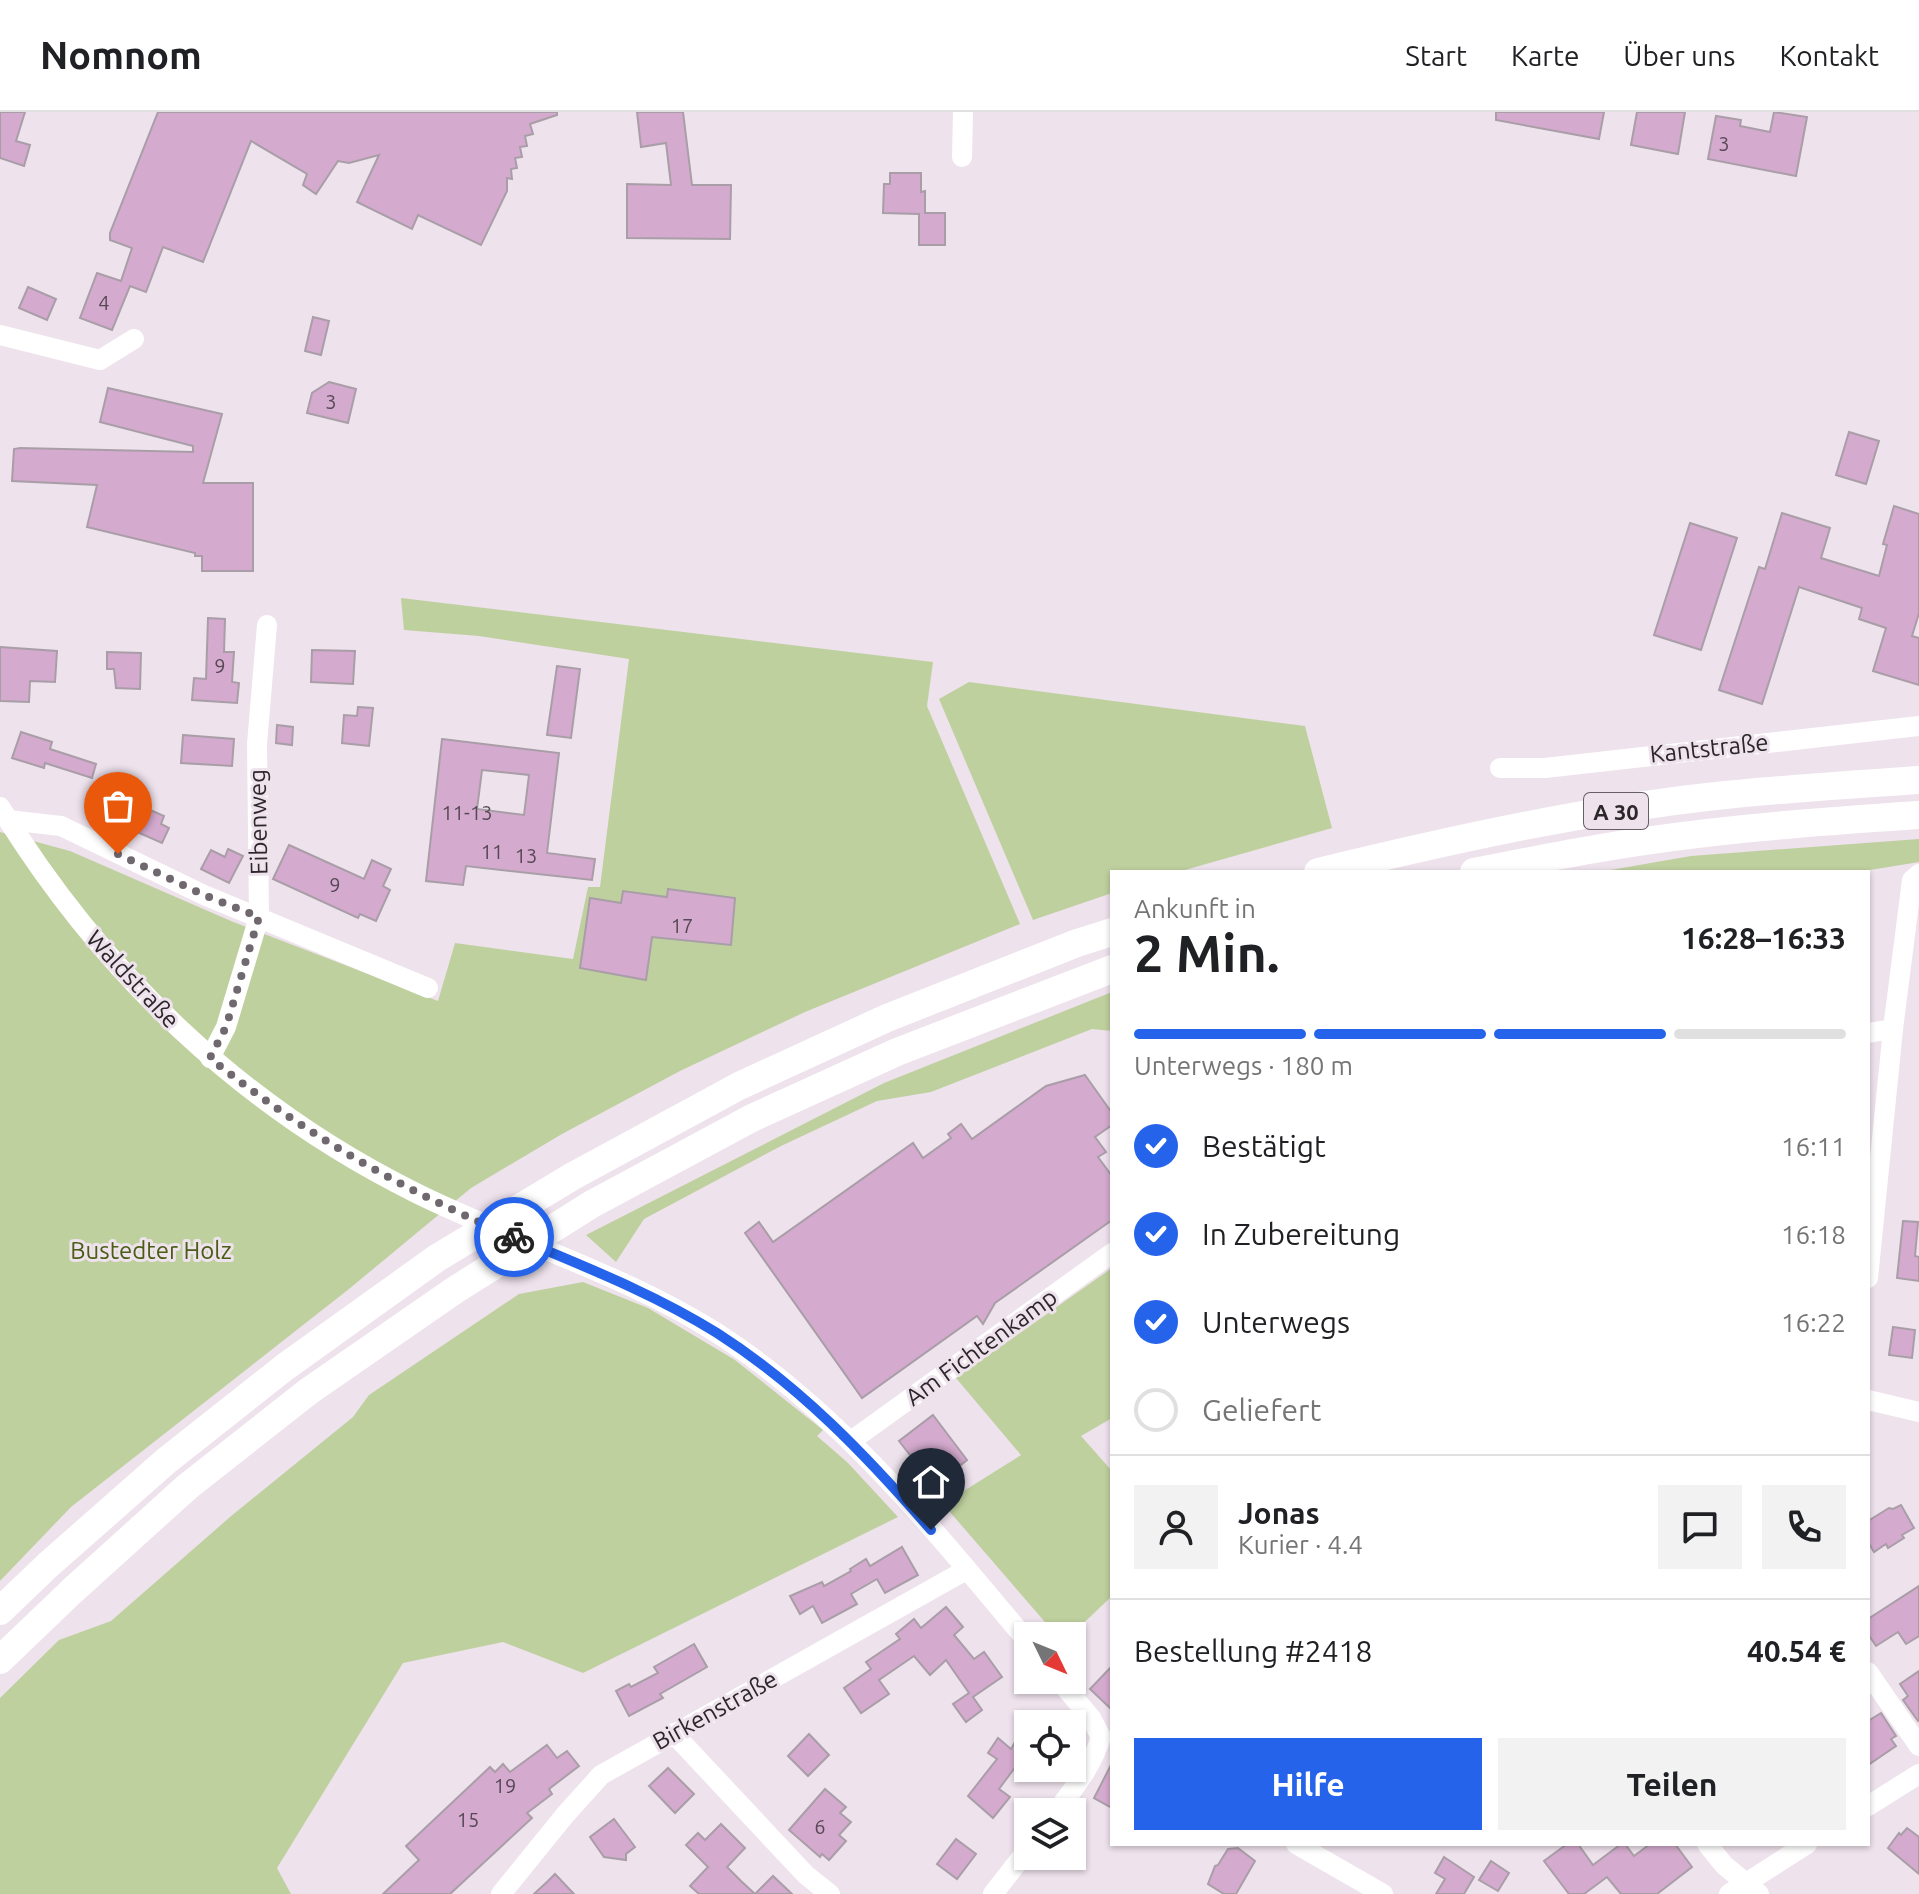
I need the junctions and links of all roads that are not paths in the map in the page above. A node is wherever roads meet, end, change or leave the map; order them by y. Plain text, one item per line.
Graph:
1 (963, 112) edge
2 (962, 157) dead end
3 (0, 335) edge
4 (134, 339) dead end
5 (267, 625) dead end
6 (1919, 726) edge
7 (1500, 768) dead end
8 (1919, 780) edge
9 (4, 814) edge
10 (1919, 815) edge
11 (1326, 870) edge
12 (1485, 870) edge
13 (1916, 877) edge
14 (259, 917) junction
15 (1110, 933) edge
16 (1110, 970) edge
17 (428, 988) dead end
18 (1893, 1029) junction
19 (1870, 1033) edge
20 (210, 1058) junction
21 (1110, 1254) edge
22 (1870, 1258) edge
23 (1870, 1400) edge
24 (1919, 1412) edge
25 (851, 1441) junction
26 (966, 1570) junction
27 (0, 1611) edge
28 (1014, 1626) edge
29 (0, 1660) edge
30 (1870, 1675) edge
31 (1071, 1694) edge
32 (673, 1733) junction
33 (1106, 1739) edge
34 (1919, 1746) edge
35 (1919, 1774) edge
36 (1067, 1798) edge
37 (1870, 1805) edge
38 (1299, 1846) edge
39 (1709, 1846) edge
40 (1804, 1846) edge
41 (1014, 1867) edge
42 (1745, 1890) edge
43 (501, 1894) edge
44 (830, 1894) edge
45 (993, 1894) edge
46 (1383, 1894) edge

1 - 2 street
3 - 4 street
5 - 14 street, Eibenweg
6 - 7 street, Kantstraße
8 - 11 highway, A 30
9 - 14 street
9 - 20 street, Waldstraße
10 - 12 highway, A 30
13 - 18 street
14 - 17 street
14 - 20 street, Eibenweg
15 - 27 highway
16 - 29 highway
18 - 19 street
18 - 22 street
20 - 25 street, Waldstraße
21 - 25 street, Am Fichtenkamp
23 - 24 street
25 - 26 street, Waldstraße
26 - 28 street, Waldstraße
26 - 32 street, Birkenstraße
30 - 34 street
31 - 33 street
32 - 43 street, Birkenstraße
32 - 44 street
33 - 36 street
35 - 37 street
38 - 46 street
39 - 42 street
40 - 42 street
41 - 45 street

